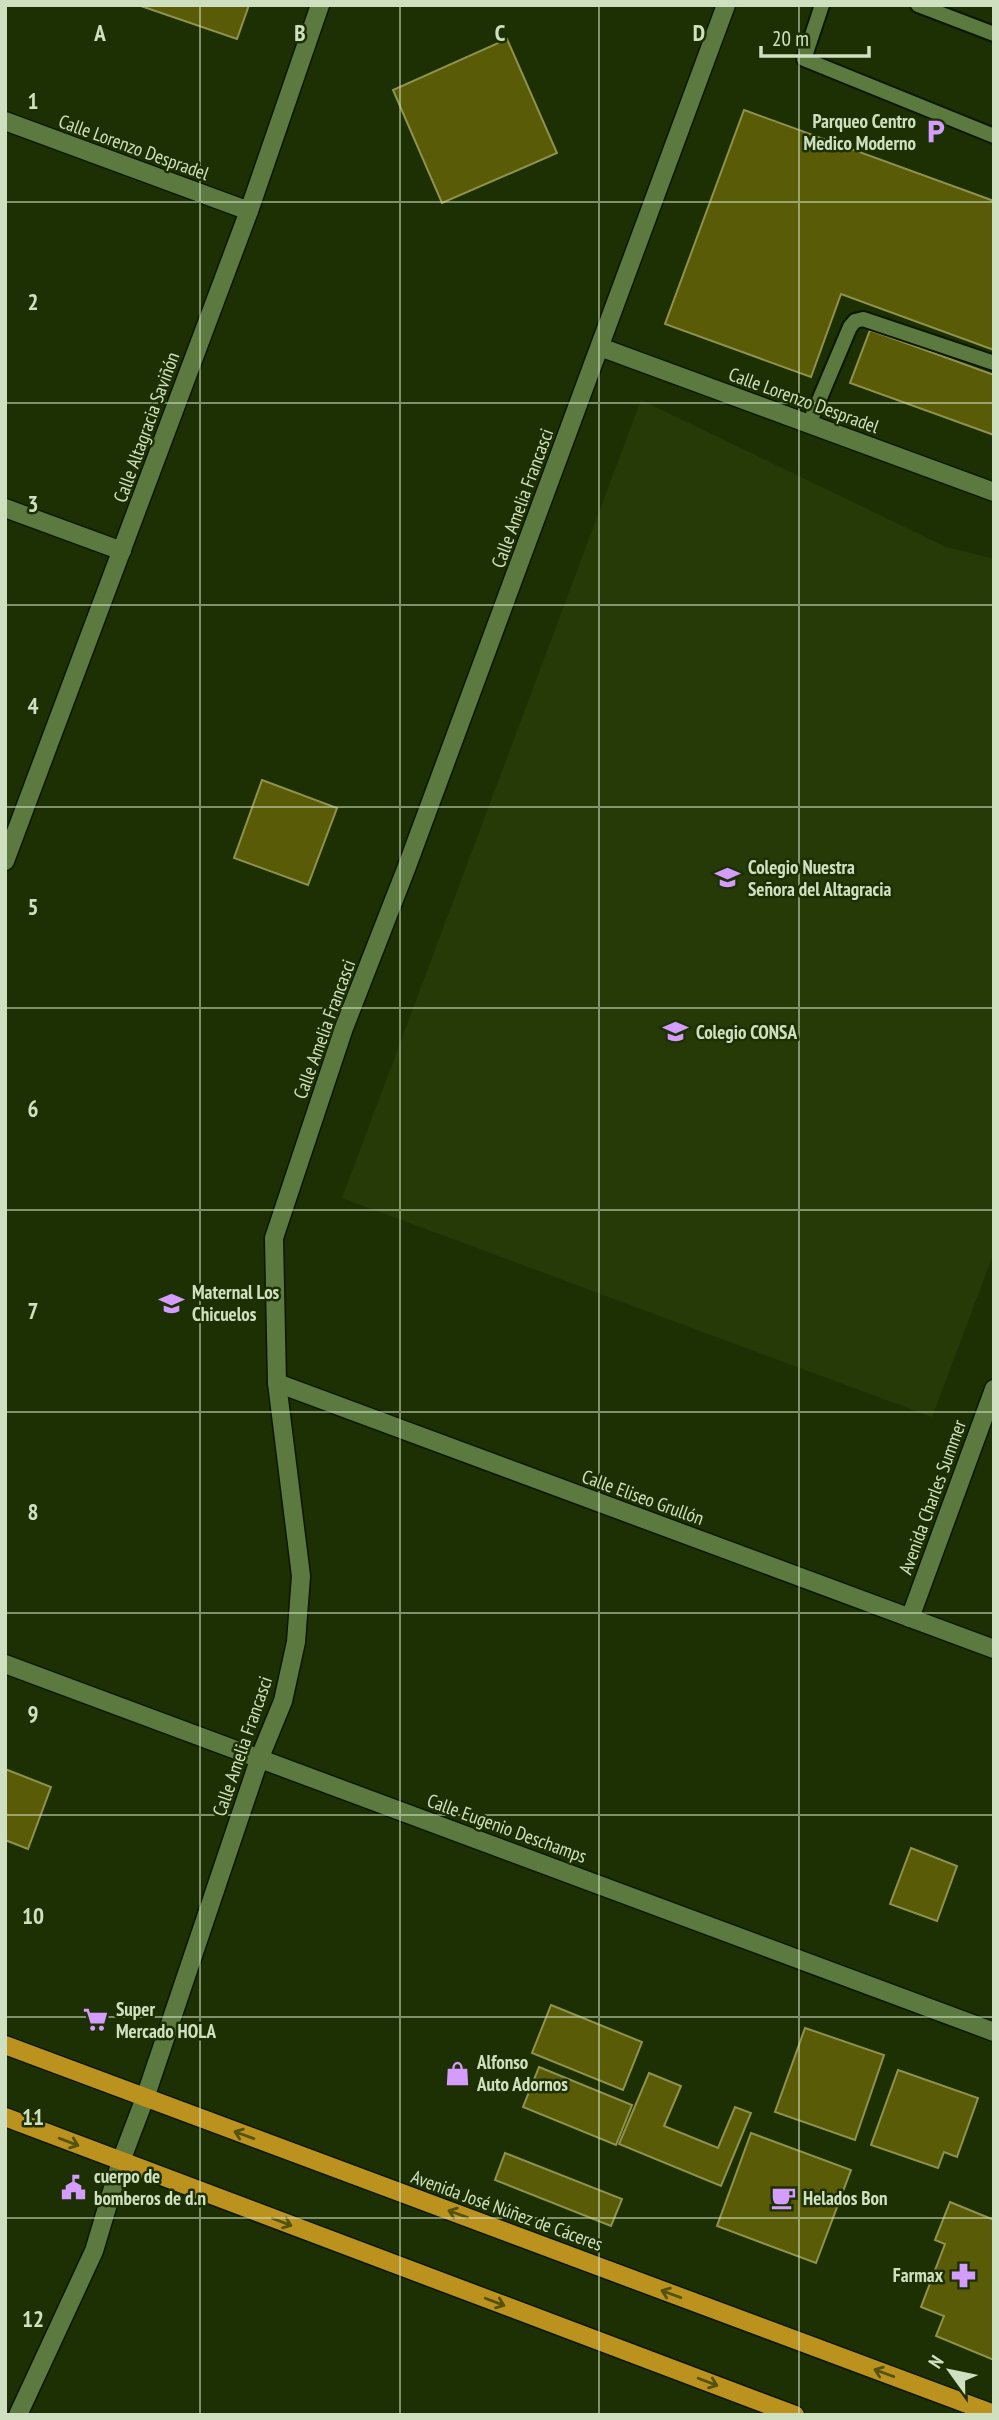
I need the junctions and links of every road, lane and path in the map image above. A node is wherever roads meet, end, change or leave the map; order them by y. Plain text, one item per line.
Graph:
1 (320, 5) edge
2 (726, 5) edge
3 (822, 5) edge
4 (918, 5) edge
5 (994, 34) edge
6 (5, 121) edge
7 (994, 136) edge
8 (249, 211) junction
9 (600, 347) junction
10 (994, 363) edge
11 (809, 424) junction
12 (994, 492) edge
13 (5, 508) edge
14 (122, 551) junction
15 (5, 861) edge
16 (277, 1383) junction
17 (994, 1389) edge
18 (910, 1618) junction
19 (994, 1649) edge
20 (5, 1664) edge
21 (260, 1758) junction
22 (994, 2032) edge
23 (5, 2045) edge
24 (145, 2098) junction
25 (5, 2118) edge
26 (121, 2161) junction
27 (994, 2414) edge
28 (18, 2415) edge
29 (795, 2415) edge

1 - 8 street, Calle Altagracia Saviñón
2 - 9 street, Calle Amelia Francasci
3 - 7 lane
4 - 5 lane
6 - 8 street, Calle Lorenzo Despradel
8 - 14 street, Calle Altagracia Saviñón
9 - 11 street, Calle Lorenzo Despradel
9 - 16 street, Calle Amelia Francasci
10 - 11 lane
11 - 12 street, Calle Lorenzo Despradel
13 - 14 street
14 - 15 street, Calle Altagracia Saviñón
16 - 18 street, Calle Eliseo Grullón
16 - 21 street, Calle Amelia Francasci
17 - 18 street, Avenida Charles Summer
18 - 19 street, Calle Eliseo Grullón
20 - 21 street, Calle Eugenio Deschamps
21 - 22 street, Calle Eugenio Deschamps
21 - 24 street, Calle Amelia Francasci
23 - 24 main road, Avenida José Núñez de Cáceres
24 - 26 street, Calle Amelia Francasci
27 -> 24 main road, Avenida José Núñez de Cáceres
25 -> 26 main road
26 - 28 street, Calle Amelia Francasci
26 -> 29 main road

